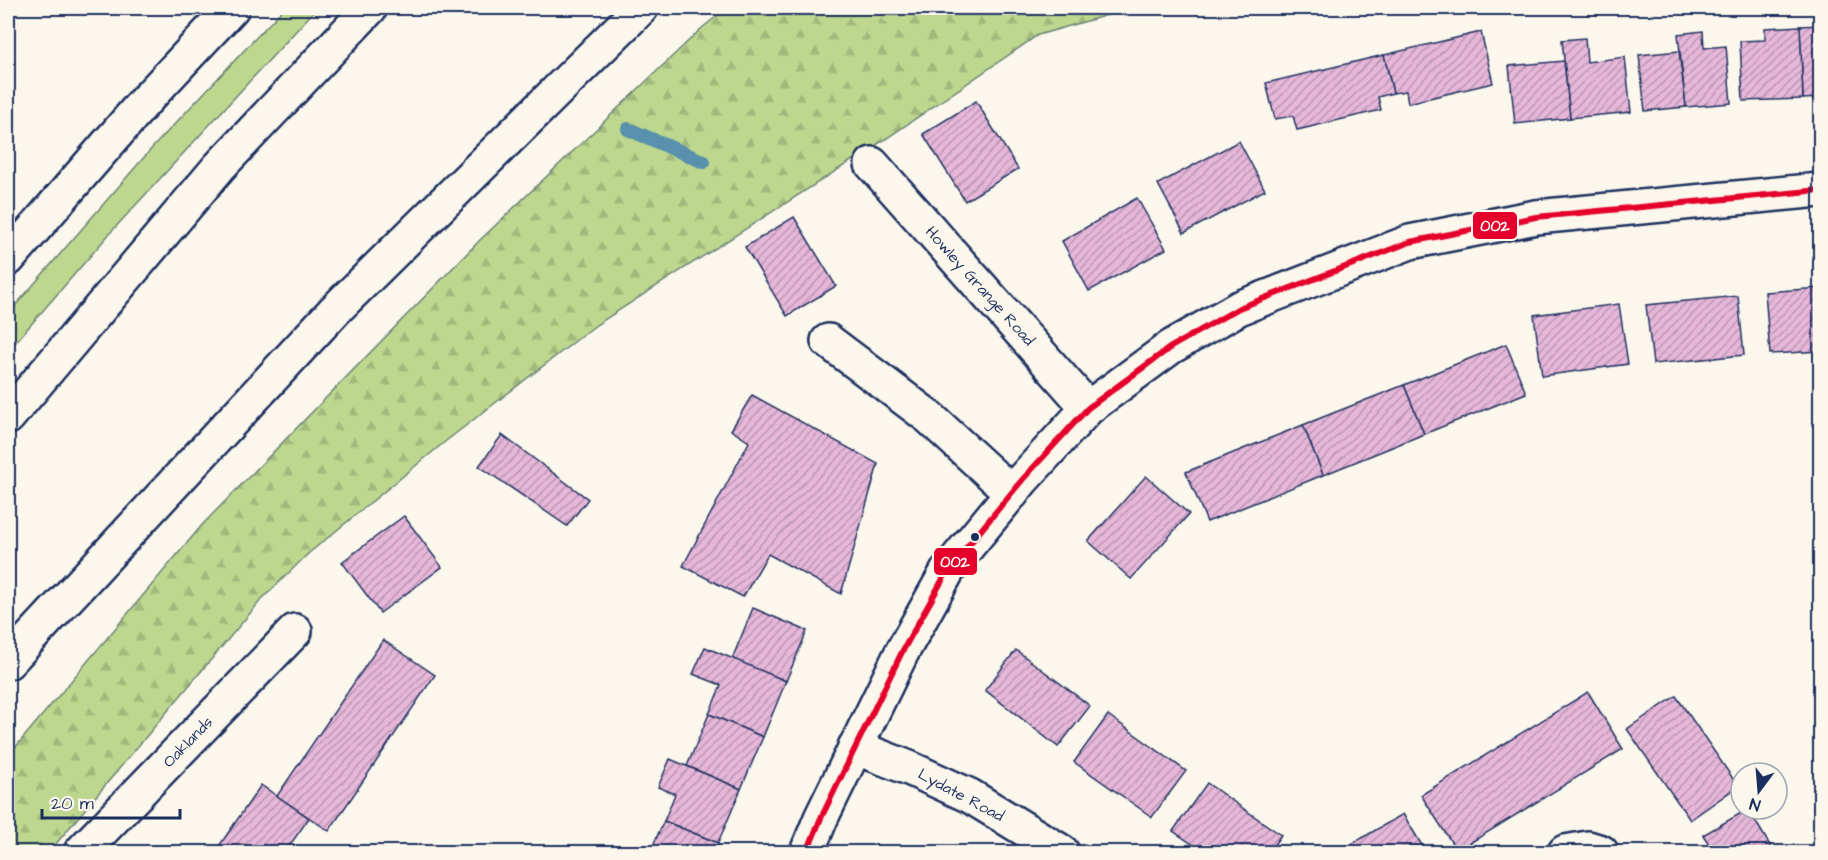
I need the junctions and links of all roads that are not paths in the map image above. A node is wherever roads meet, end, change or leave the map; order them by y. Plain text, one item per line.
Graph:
1 (232, 8) edge
2 (370, 8) edge
3 (641, 8) edge
4 (872, 164) dead end
5 (1821, 190) edge
6 (8, 259) edge
7 (828, 341) dead end
8 (1088, 408) junction
9 (8, 417) edge
10 (1012, 493) junction
11 (295, 631) dead end
12 (8, 662) edge
13 (855, 747) junction
14 (81, 852) edge
15 (807, 852) edge
16 (1062, 852) edge
17 (1565, 852) edge
18 (1601, 852) edge

1 - 6 main road
2 - 9 main road
3 - 12 main road
4 - 8 main road, Howley Grange Road
5 - 8 main road
7 - 10 main road
8 - 10 main road
10 - 13 main road
11 - 14 main road, Oaklands
13 - 15 main road
13 - 16 main road, Lydate Road
17 - 18 main road

